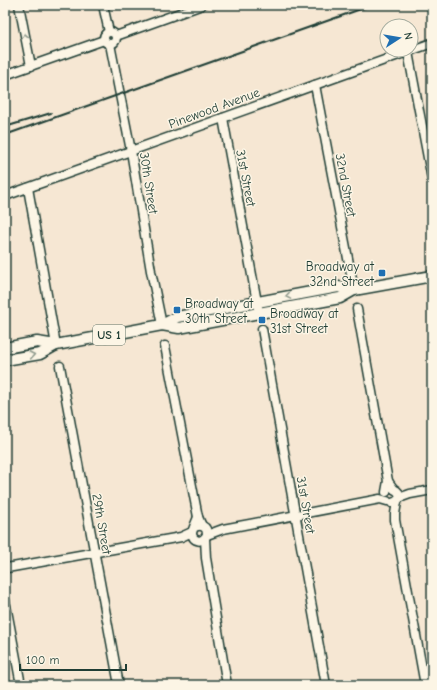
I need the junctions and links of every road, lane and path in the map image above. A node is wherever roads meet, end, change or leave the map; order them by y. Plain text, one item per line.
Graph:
1 (19, 5) edge
2 (103, 5) edge
3 (202, 5) edge
4 (188, 7) edge
5 (110, 38) junction
6 (432, 44) edge
7 (419, 48) edge
8 (391, 58) edge
9 (409, 58) edge
10 (31, 66) junction
11 (5, 75) edge
12 (316, 85) junction
13 (223, 118) junction
14 (131, 151) junction
15 (432, 179) edge
16 (28, 188) junction
17 (5, 196) edge
18 (432, 276) edge
19 (354, 290) junction
20 (257, 302) junction
21 (357, 309) dead end
22 (259, 314) junction
23 (162, 325) junction
24 (262, 328) dead end
25 (56, 345) junction
26 (165, 346) dead end
27 (5, 348) edge
28 (5, 360) edge
29 (60, 366) dead end
30 (432, 490) edge
31 (391, 497) junction
32 (295, 515) junction
33 (200, 533) junction
34 (95, 552) junction
35 (6, 569) edge
36 (5, 600) edge
37 (21, 685) edge
38 (119, 685) edge
39 (226, 685) edge
40 (326, 685) edge
41 (425, 685) edge

10 -> 1 street
2 - 5 street, 30th Street
3 - 4 street
4 - 5 street
5 - 10 street
5 - 14 street, 30th Street
6 - 7 street, Pinewood Avenue
8 - 12 street, Pinewood Avenue
9 - 15 street
10 - 11 street
12 - 13 street, Pinewood Avenue
12 - 19 street, 32nd Street
13 - 14 street, Pinewood Avenue
13 - 20 street, 31st Street
14 - 16 street, Pinewood Avenue
14 - 23 street, 30th Street
16 - 17 street, Pinewood Avenue
16 - 25 street
18 - 19 main road, US 1
19 -> 20 main road, US 1
19 - 22 main road, US 1
20 - 22 street, 31st Street
20 - 23 main road, US 1
21 - 31 street
22 - 23 main road, US 1
23 - 25 main road, US 1
24 - 32 street, 31st Street
25 - 27 main road, US 1
28 -> 25 main road, US 1
26 - 33 street
29 - 34 street, 29th Street
30 - 31 street
31 - 32 street
31 - 41 street
32 - 33 street
32 - 40 street, 31st Street
33 - 34 street
33 - 39 street
34 - 35 street
34 - 38 street, 29th Street
36 - 37 street

